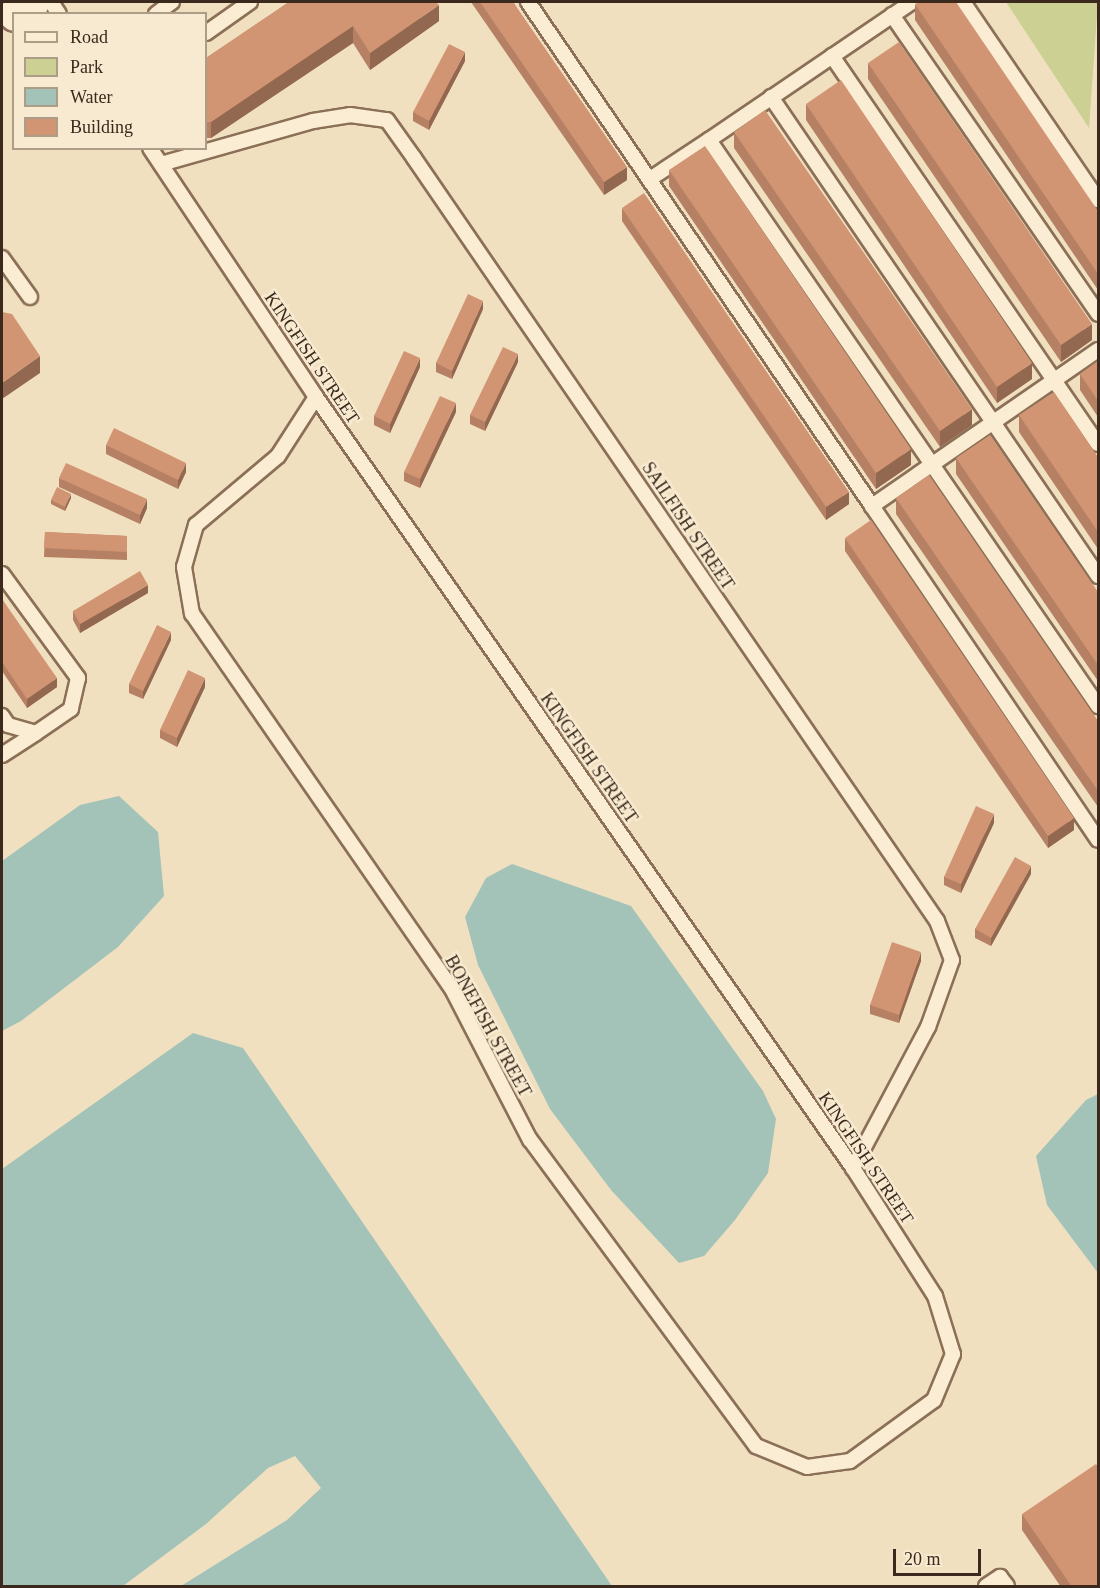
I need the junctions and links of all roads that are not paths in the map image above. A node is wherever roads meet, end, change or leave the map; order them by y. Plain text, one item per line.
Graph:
1 (32, 2) edge
2 (172, 2) edge
3 (250, 2) edge
4 (528, 2) edge
5 (912, 2) edge
6 (963, 2) edge
7 (17, 12) edge
8 (159, 12) edge
9 (892, 15) junction
10 (207, 32) edge
11 (832, 56) junction
12 (771, 97) junction
13 (709, 140) junction
14 (151, 150) edge
15 (161, 164) junction
16 (650, 179) junction
17 (1098, 200) edge
18 (2, 258) edge
19 (30, 297) dead end
20 (1098, 314) edge
21 (1098, 350) edge
22 (1055, 380) junction
23 (316, 397) junction
24 (993, 423) junction
25 (1098, 444) edge
26 (932, 465) junction
27 (872, 506) junction
28 (2, 574) edge
29 (1098, 576) edge
30 (1098, 706) edge
31 (5, 720) edge
32 (36, 733) junction
33 (2, 755) edge
34 (1098, 840) edge
35 (853, 1168) junction
36 (934, 1400) joint
37 (986, 1587) edge
38 (1007, 1587) edge

1 - 7 main road
2 - 8 lane
3 - 10 lane
4 - 16 lane
5 - 9 lane
6 - 17 lane
9 - 11 lane
9 - 20 lane
11 - 12 lane
11 - 22 lane
12 - 13 lane
12 - 24 lane
13 - 16 lane
13 - 26 lane
14 - 15 lane, KINGFISH STREET
15 - 23 lane, KINGFISH STREET
15 - 35 lane, SAILFISH STREET
16 - 27 lane
18 - 19 lane
21 - 22 lane
22 - 24 lane
22 - 25 lane
23 - 35 lane, KINGFISH STREET
23 - 36 lane, BONEFISH STREET
24 - 26 lane
24 - 29 lane
26 - 27 lane
26 - 30 lane
27 - 34 lane
28 - 32 lane
31 - 32 lane
32 - 33 lane
35 - 36 lane, KINGFISH STREET
37 - 38 lane

